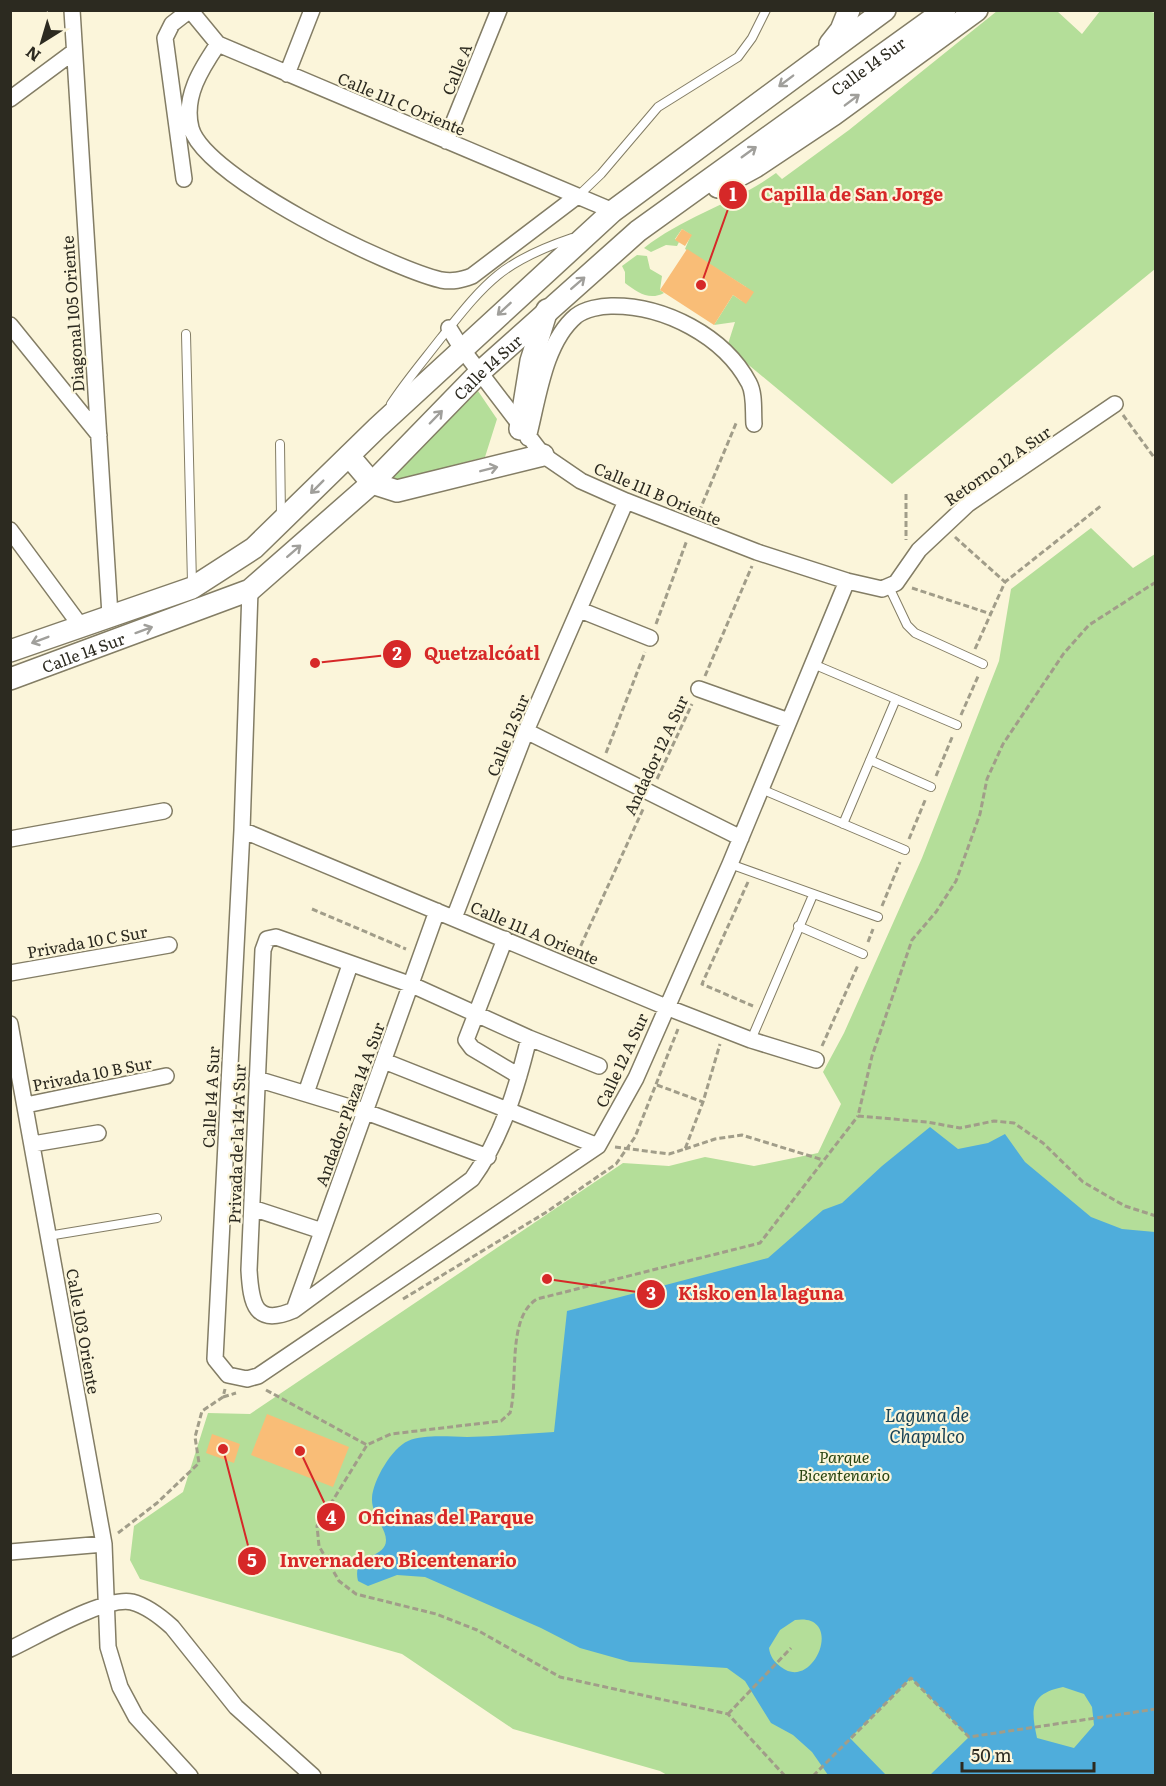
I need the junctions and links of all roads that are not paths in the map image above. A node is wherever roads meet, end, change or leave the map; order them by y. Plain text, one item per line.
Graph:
1 (72, 10) edge
2 (190, 10) edge
3 (312, 10) edge
4 (499, 10) edge
5 (766, 10) edge
6 (849, 10) edge
7 (885, 10) edge
8 (945, 10) edge
9 (977, 10) edge
10 (218, 44) junction
11 (72, 53) junction
12 (820, 56) junction
13 (287, 74) junction
14 (10, 99) edge
15 (446, 141) junction
16 (184, 179) dead end
17 (694, 191) junction
18 (576, 197) junction
19 (613, 211) junction
20 (585, 234) junction
21 (548, 310) junction
22 (10, 325) edge
23 (449, 328) junction
24 (186, 333) dead end
25 (462, 349) junction
26 (480, 372) junction
27 (1115, 404) road end
28 (754, 424) dead end
29 (376, 428) junction
30 (524, 434) junction
31 (99, 435) junction
32 (280, 444) dead end
33 (543, 455) junction
34 (349, 456) junction
35 (372, 483) junction
36 (626, 501) junction
37 (281, 524) junction
38 (10, 531) edge
39 (847, 581) junction
40 (892, 585) junction
41 (192, 588) junction
42 (250, 590) junction
43 (580, 610) junction
44 (110, 615) junction
45 (80, 625) junction
46 (650, 638) dead end
47 (10, 651) edge
48 (813, 664) junction
49 (983, 664) dead end
50 (10, 679) edge
51 (699, 689) road end
52 (896, 699) junction
53 (789, 721) junction
54 (957, 725) dead end
55 (526, 731) junction
56 (870, 760) junction
57 (931, 787) dead end
58 (761, 789) junction
59 (164, 811) dead end
60 (843, 824) junction
61 (242, 830) junction
62 (741, 838) junction
63 (10, 839) edge
64 (905, 850) dead end
65 (730, 864) junction
66 (813, 895) junction
67 (437, 911) junction
68 (878, 916) dead end
69 (454, 918) junction
70 (798, 926) junction
71 (505, 939) junction
72 (169, 945) dead end
73 (863, 954) dead end
74 (350, 964) junction
75 (10, 973) edge
76 (412, 985) junction
77 (666, 1007) junction
78 (476, 1012) junction
79 (10, 1024) edge
80 (529, 1038) junction
81 (750, 1040) junction
82 (384, 1060) junction
83 (816, 1060) dead end
84 (599, 1066) dead end
85 (166, 1076) dead end
86 (519, 1076) junction
87 (256, 1079) junction
88 (306, 1093) junction
89 (26, 1105) junction
90 (507, 1109) junction
91 (366, 1112) junction
92 (98, 1133) dead end
93 (33, 1144) junction
94 (598, 1146) junction
95 (488, 1157) junction
96 (252, 1208) junction
97 (157, 1218) dead end
98 (322, 1231) junction
99 (48, 1236) junction
100 (294, 1310) junction
101 (247, 1379) joint
102 (104, 1544) junction
103 (10, 1552) edge
104 (104, 1604) junction
105 (10, 1649) edge
106 (190, 1776) edge
107 (313, 1776) edge

1 - 11 street, Diagonal 105 Oriente
2 - 10 street, Calle 111 C Oriente
2 - 16 street, Calle 111 C Oriente
3 - 13 street
4 - 15 street, Calle A
5 - 18 lane
6 - 12 main road
7 - 12 main road, Calle 14 Sur
17 -> 8 main road, Calle 14 Sur
17 -> 9 main road
10 - 13 street, Calle 111 C Oriente
10 - 18 street
11 - 14 street
11 - 31 street, Diagonal 105 Oriente
12 -> 19 main road, Calle 14 Sur
13 - 15 street, Calle 111 C Oriente
15 - 18 street, Calle 111 C Oriente
21 -> 17 main road, Calle 14 Sur
18 - 19 street, Calle 111 C Oriente
19 - 20 main road, Calle 14 Sur
20 - 23 lane
20 -> 25 main road, Calle 14 Sur
21 - 26 main road, Calle 14 Sur
21 - 30 main road
22 - 31 street
23 - 25 street, Calle 111 B Oriente
23 - 29 lane
24 - 41 lane
25 - 26 street, Calle 111 B Oriente
25 - 29 main road, Calle 14 Sur
26 - 30 street, Calle 111 B Oriente
35 -> 26 main road, Calle 14 Sur
27 - 40 street, Retorno 12 A Sur
28 - 30 street
29 - 34 main road, Calle 14 Sur
30 - 33 street, Calle 111 B Oriente
31 - 44 street, Diagonal 105 Oriente
32 - 37 lane
35 -> 33 main road
33 - 36 street, Calle 111 B Oriente
34 - 35 main road
34 -> 37 main road, Calle 14 Sur
42 -> 35 main road, Calle 14 Sur
36 - 39 street, Calle 111 B Oriente
36 - 43 street, Calle 12 Sur
37 - 41 main road, Calle 14 Sur
38 - 45 street
39 - 40 street
39 - 48 street, Calle 12 A Sur
40 - 49 lane
41 - 44 main road, Calle 14 Sur
50 -> 42 main road, Calle 14 Sur
42 - 61 street, Calle 14 A Sur
43 - 46 street
43 - 55 street, Calle 12 Sur
44 - 45 main road, Calle 14 Sur
45 -> 47 main road, Calle 14 Sur
48 - 52 lane
48 - 53 street, Calle 12 A Sur
51 - 53 street
52 - 54 lane
52 - 56 lane
53 - 58 street, Calle 12 A Sur
55 - 62 street
55 - 69 street, Calle 12 Sur
56 - 57 lane
56 - 60 lane
58 - 60 lane
58 - 62 street, Calle 12 A Sur
59 - 63 street
60 - 64 lane
61 - 67 street, Calle 111 A Oriente
61 - 101 street, Calle 14 A Sur
62 - 65 street, Calle 12 A Sur
65 - 66 lane
65 - 77 street, Calle 12 A Sur
66 - 68 lane
66 - 70 lane
67 - 69 street, Calle 111 A Oriente
67 - 76 street, Andador Plaza 14 A Sur
69 - 71 street, Calle 111 A Oriente
70 - 73 lane
70 - 81 lane
71 - 77 street, Calle 111 A Oriente
71 - 78 street
72 - 75 street, Privada 10 C Sur
74 - 76 street
74 - 87 street, Privada de la 14 A Sur
74 - 88 street
76 - 78 street
76 - 82 street, Andador Plaza 14 A Sur
77 - 81 street, Calle 111 A Oriente
77 - 94 street, Calle 12 A Sur
78 - 80 street
78 - 86 street
79 - 89 street, Calle 103 Oriente
80 - 84 street
80 - 86 street
81 - 83 street, Calle 111 A Oriente
82 - 90 street
82 - 91 street, Andador Plaza 14 A Sur
85 - 89 street, Privada 10 B Sur
86 - 90 street
87 - 88 street
87 - 96 street, Privada de la 14 A Sur
88 - 91 street
89 - 93 street, Calle 103 Oriente
90 - 94 street
90 - 95 street
91 - 95 street
91 - 98 street, Andador Plaza 14 A Sur
92 - 93 street
93 - 99 street, Calle 103 Oriente
94 - 101 street, Calle 12 A Sur
95 - 100 street
96 - 98 street
96 - 100 street, Privada de la 14 A Sur
97 - 99 lane
98 - 100 street, Andador Plaza 14 A Sur
99 - 102 street, Calle 103 Oriente
102 - 103 street
102 - 104 street, Calle 103 Oriente
104 - 105 street
104 - 106 street, Calle 103 Oriente
104 - 107 street

